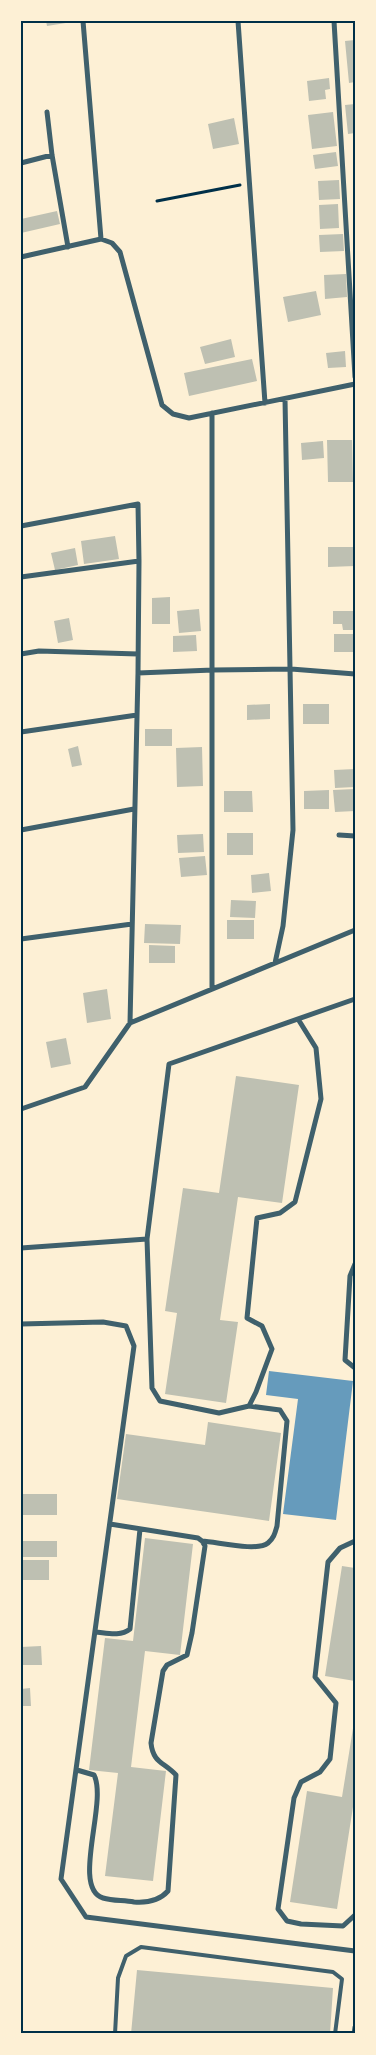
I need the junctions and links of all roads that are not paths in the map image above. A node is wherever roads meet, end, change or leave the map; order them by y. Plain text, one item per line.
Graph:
1 (83, 21) edge
2 (238, 21) edge
3 (334, 21) edge
4 (47, 112) dead end
5 (52, 155) junction
6 (21, 163) edge
7 (101, 239) junction
8 (68, 246) junction
9 (21, 257) edge
10 (355, 377) edge
11 (355, 384) edge
12 (284, 399) junction
13 (265, 403) junction
14 (212, 413) junction
15 (21, 526) edge
16 (140, 561) junction
17 (21, 577) edge
18 (21, 654) edge
19 (138, 654) junction
20 (291, 669) junction
21 (213, 670) junction
22 (138, 673) junction
23 (355, 674) edge
24 (137, 715) junction
25 (21, 732) edge
26 (134, 809) junction
27 (21, 830) edge
28 (339, 835) dead end
29 (355, 836) edge
30 (132, 924) junction
31 (355, 930) edge
32 (21, 939) edge
33 (275, 963) junction
34 (212, 989) junction
35 (355, 999) edge
36 (298, 1019) junction
37 (130, 1022) junction
38 (21, 1109) edge
39 (147, 1238) junction
40 (21, 1248) edge
41 (355, 1264) edge
42 (21, 1324) edge
43 (355, 1368) edge
44 (249, 1406) junction
45 (110, 1524) junction
46 (140, 1529) junction
47 (202, 1540) junction
48 (355, 1541) edge
49 (95, 1632) junction
50 (77, 1770) junction
51 (355, 1915) edge
52 (355, 1950) edge
53 (355, 2027) edge
54 (115, 2034) edge
55 (335, 2034) edge
56 (354, 2034) edge

1 - 7 street
2 - 13 street
3 - 10 street
4 - 5 street
5 - 6 street
5 - 8 street
7 - 8 street
7 - 14 street
8 - 9 street
11 - 12 street
12 - 13 street
12 - 20 street
13 - 14 street
14 - 21 street
15 - 16 street
16 - 17 street
16 - 19 street
18 - 19 street
19 - 22 street
20 - 21 street
20 - 23 street
20 - 33 street
21 - 22 street
21 - 34 street
22 - 24 street
24 - 25 street
24 - 26 street
26 - 27 street
26 - 30 street
28 - 29 street
30 - 32 street
30 - 37 street
31 - 33 street
33 - 34 street
34 - 37 street
35 - 36 street
36 - 39 street
36 - 44 street
37 - 38 street
39 - 40 street
39 - 44 street
41 - 43 street
42 - 45 street
44 - 47 street
45 - 46 street
45 - 49 street
46 - 47 street
46 - 49 street
47 - 50 street
48 - 51 street
49 - 50 street
50 - 52 street
53 - 56 street
54 - 55 lane

